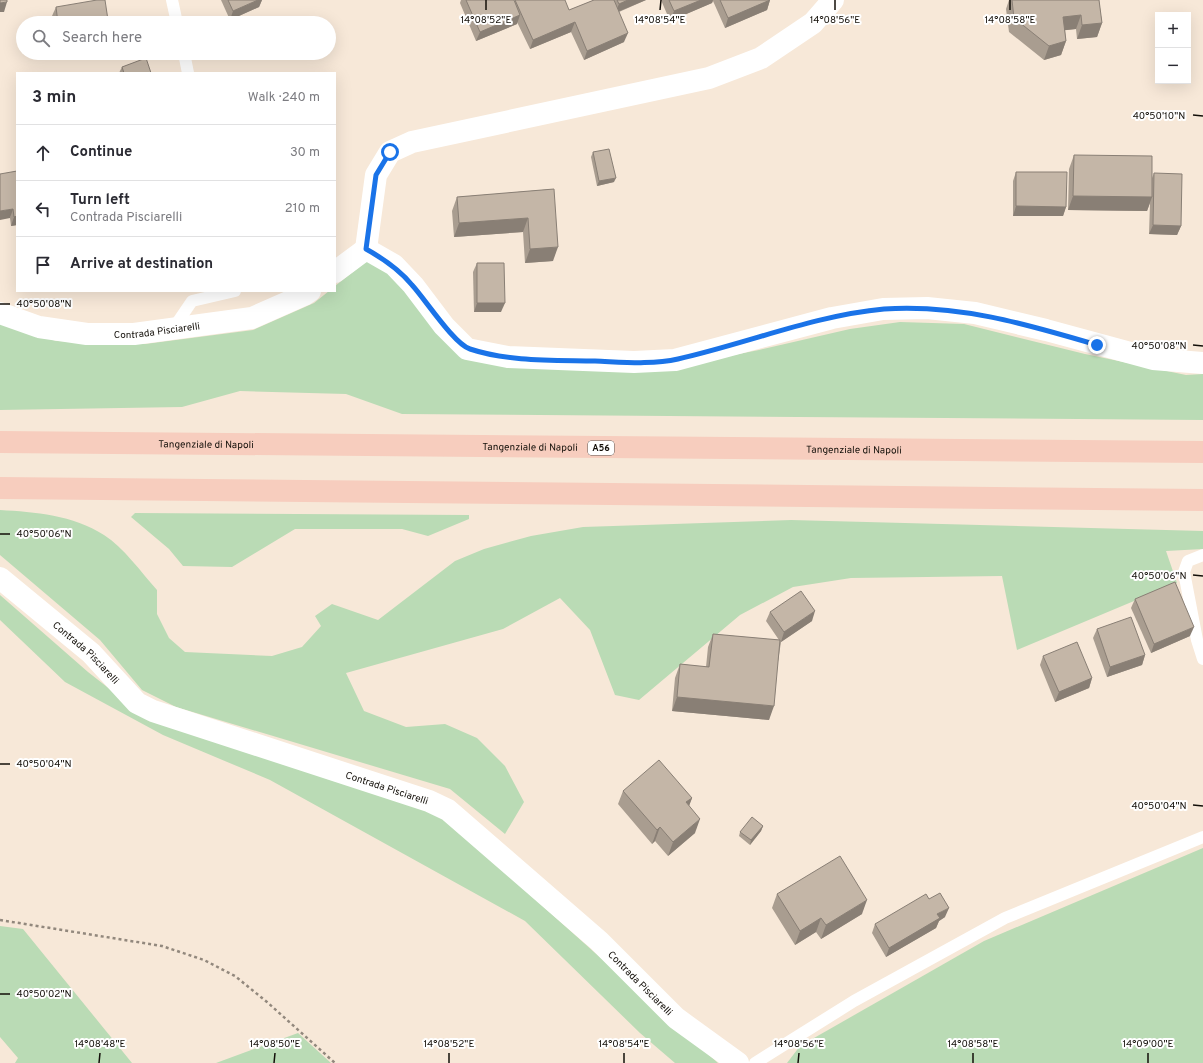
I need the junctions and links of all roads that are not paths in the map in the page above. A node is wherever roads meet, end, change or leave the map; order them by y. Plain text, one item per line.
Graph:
1 (172, 0) edge
2 (833, 0) edge
3 (175, 16) edge
4 (185, 60) edge
5 (188, 72) edge
6 (366, 249) junction
7 (336, 271) edge
8 (231, 292) edge
9 (308, 292) edge
10 (0, 313) edge
11 (173, 329) junction
12 (1203, 363) edge
13 (0, 442) edge
14 (1203, 452) edge
15 (0, 488) edge
16 (1203, 500) edge
17 (1203, 555) edge
18 (0, 578) edge
19 (1203, 659) edge
20 (1203, 837) edge
21 (738, 1063) edge
22 (755, 1063) edge

1 - 3 lane
2 - 6 street
4 - 5 lane
6 - 7 street
6 - 12 street
8 - 11 lane
9 - 11 street, Contrada Pisciarelli
10 - 11 street, Contrada Pisciarelli
13 - 14 highway, Tangenziale di Napoli / A56
15 - 16 highway
17 - 19 lane
18 - 21 street, Contrada Pisciarelli
20 - 22 lane

